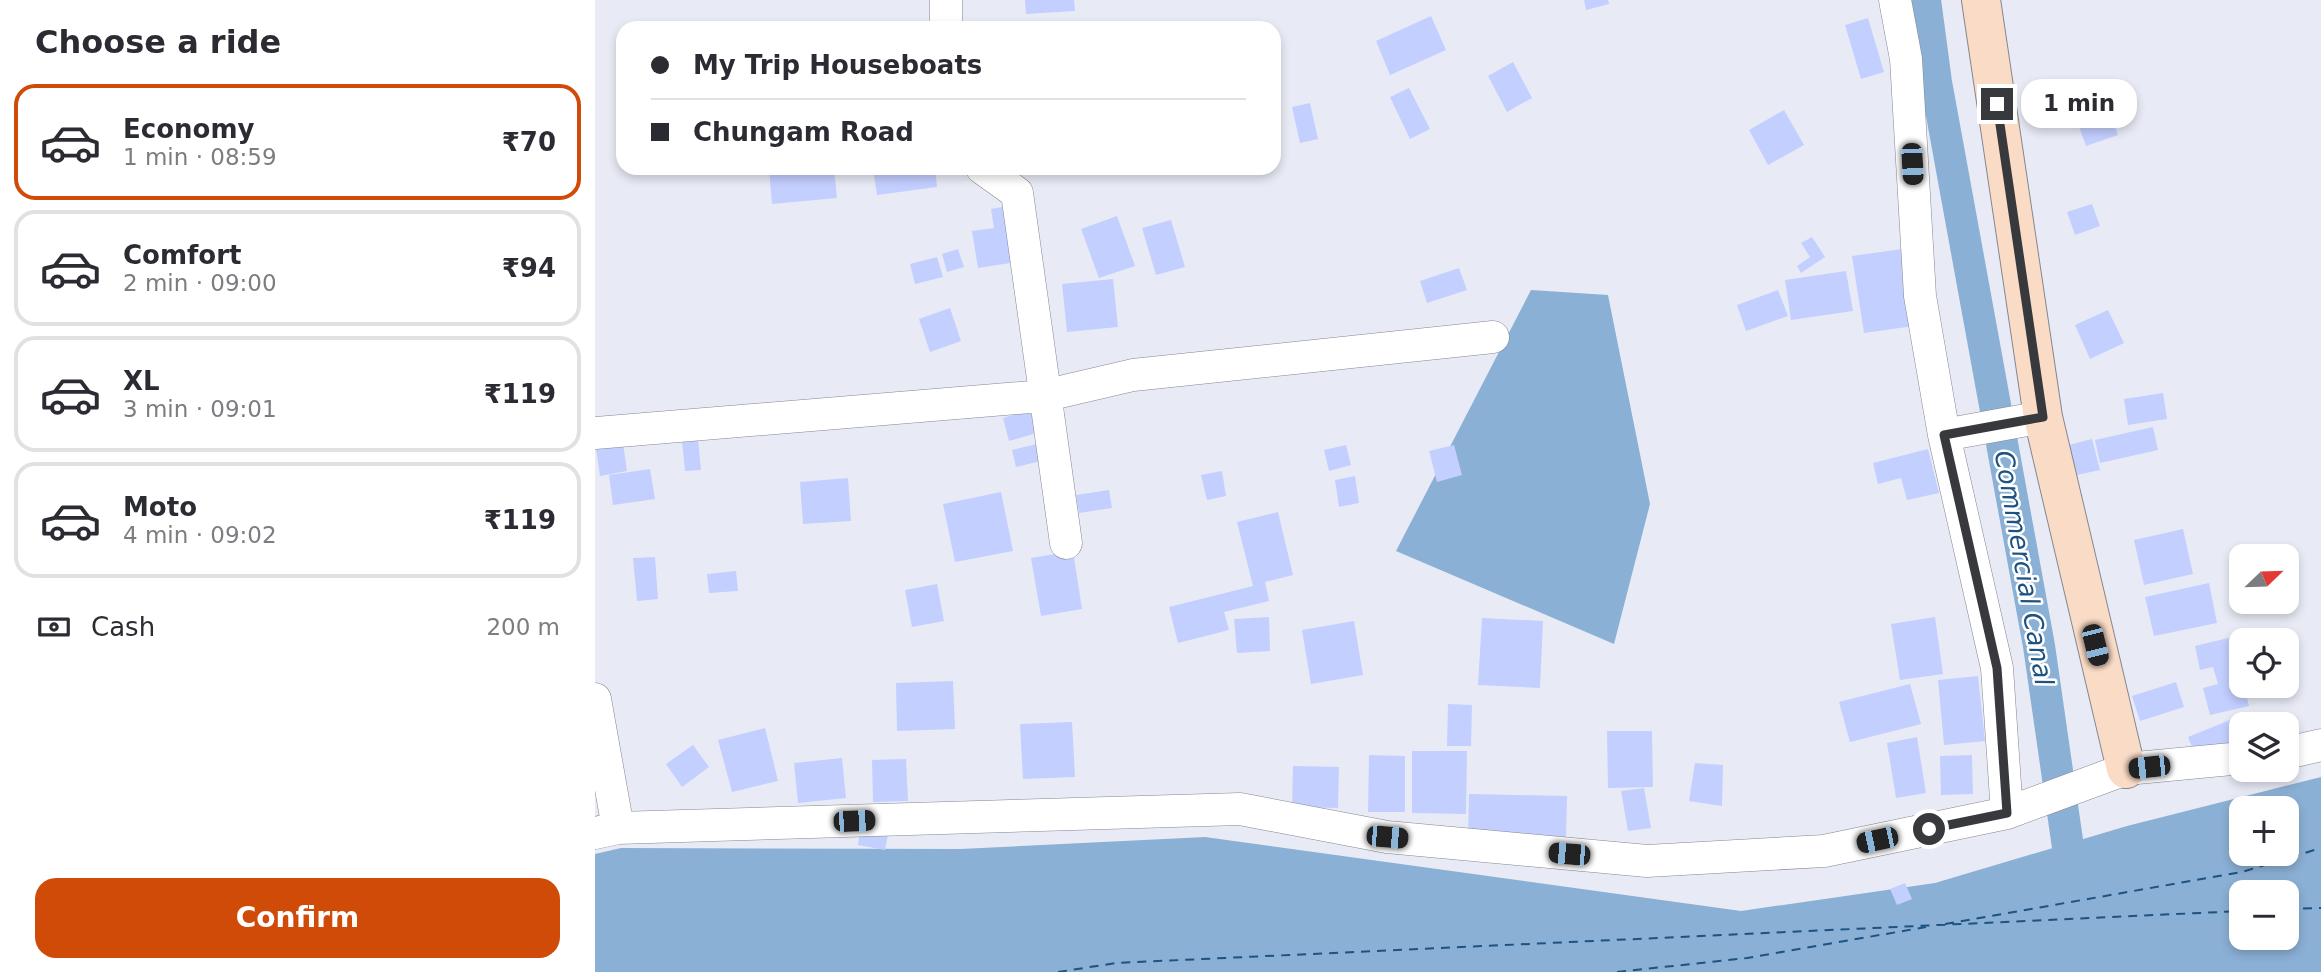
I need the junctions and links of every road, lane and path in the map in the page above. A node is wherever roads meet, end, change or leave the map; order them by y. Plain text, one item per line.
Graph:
1 (946, 0) edge
2 (1895, 0) edge
3 (1981, 0) edge
4 (946, 21) edge
5 (992, 175) edge
6 (1493, 337) dead end
7 (1043, 396) junction
8 (2043, 417) junction
9 (595, 433) edge
10 (1944, 435) junction
11 (1066, 544) dead end
12 (595, 699) edge
13 (2321, 745) edge
14 (2299, 750) edge
15 (2229, 760) edge
16 (2114, 774) junction
17 (2012, 811) junction
18 (606, 831) edge

1 - 4 street
2 - 10 street
3 - 8 main road
5 - 7 street
6 - 7 street
7 - 9 street
7 - 11 street
8 - 10 street
8 - 16 main road
10 - 17 street
12 - 18 street
13 - 14 street
15 - 16 street
16 - 17 street
17 - 18 street

